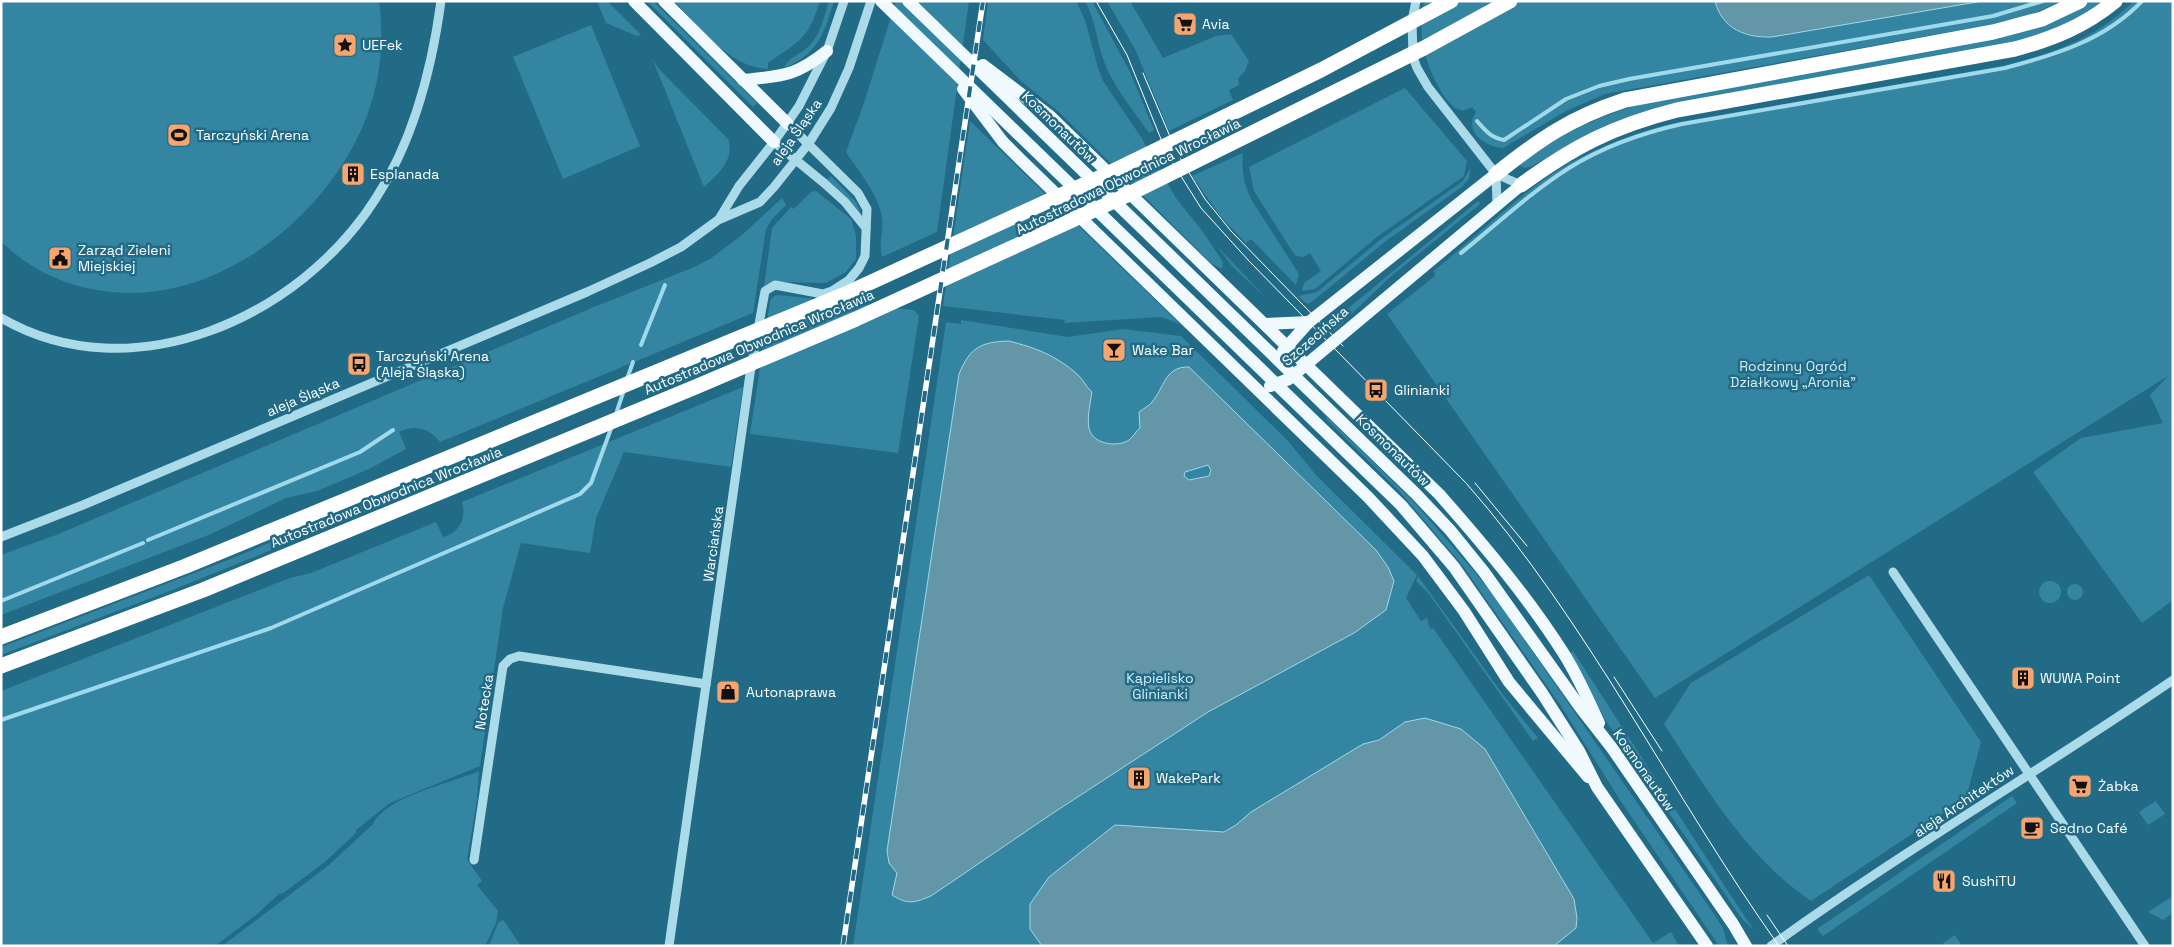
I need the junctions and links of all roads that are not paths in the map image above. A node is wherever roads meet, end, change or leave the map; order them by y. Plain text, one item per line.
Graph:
1 (441, 1) edge
2 (634, 1) edge
3 (664, 1) edge
4 (844, 1) edge
5 (871, 1) edge
6 (881, 1) edge
7 (908, 1) edge
8 (1416, 1) edge
9 (1451, 1) edge
10 (1510, 1) edge
11 (2115, 1) edge
12 (2076, 3) edge
13 (827, 50) junction
14 (983, 70) junction
15 (743, 80) junction
16 (979, 102) junction
17 (788, 124) junction
18 (774, 142) junction
19 (809, 143) junction
20 (795, 160) junction
21 (1496, 174) junction
22 (1521, 185) junction
23 (1498, 204) junction
24 (718, 220) junction
25 (866, 228) junction
26 (1, 318) edge
27 (1309, 322) junction
28 (1265, 324) junction
29 (1288, 346) junction
30 (1307, 364) junction
31 (1258, 391) junction
32 (1, 537) edge
33 (1893, 572) dead end
34 (1, 637) edge
35 (1, 666) edge
36 (2173, 680) edge
37 (706, 684) junction
38 (1612, 748) junction
39 (2029, 774) junction
40 (1597, 787) junction
41 (474, 860) dead end
42 (668, 946) edge
43 (1707, 946) edge
44 (1746, 946) edge
45 (1771, 946) edge
46 (2146, 946) edge

1 - 26 street
2 - 18 main road
3 - 15 main road
4 - 13 street, aleja Śląska
5 - 19 street, aleja Śląska
6 - 16 main road
7 - 14 main road, Kosmonautów
8 - 21 street
9 - 34 highway, Autostradowa Obwodnica Wrocławia
10 - 35 highway, Autostradowa Obwodnica Wrocławia
11 - 22 highway
12 - 21 highway
13 - 15 main road
13 - 17 street, aleja Śląska
14 - 28 main road
14 - 38 main road, Kosmonautów
15 - 17 main road
16 - 31 main road
16 - 40 main road
17 - 18 street, aleja Śląska
17 - 19 street, Warciańska
18 - 20 street
18 - 24 street, aleja Śląska
19 - 20 street, aleja Śląska
19 - 25 street, Warciańska
20 - 24 street, aleja Śląska
20 - 25 street
21 - 22 street
21 - 23 street
21 - 27 main road, Szczecińska
22 - 23 main road, Szczecińska
23 - 30 main road, Szczecińska
24 - 32 street, aleja Śląska
25 - 37 street, Warciańska
27 - 28 main road
27 - 29 main road, Szczecińska
28 - 29 main road
29 - 30 main road
29 - 31 main road, Szczecińska
30 - 31 main road, Szczecińska
30 - 38 main road
31 - 40 main road
33 - 39 street
36 - 39 street, aleja Architektów
37 - 41 street, Notecka
37 - 42 street, Warciańska
38 - 44 main road, Kosmonautów
39 - 45 street, aleja Architektów
39 - 46 street
40 - 43 main road

